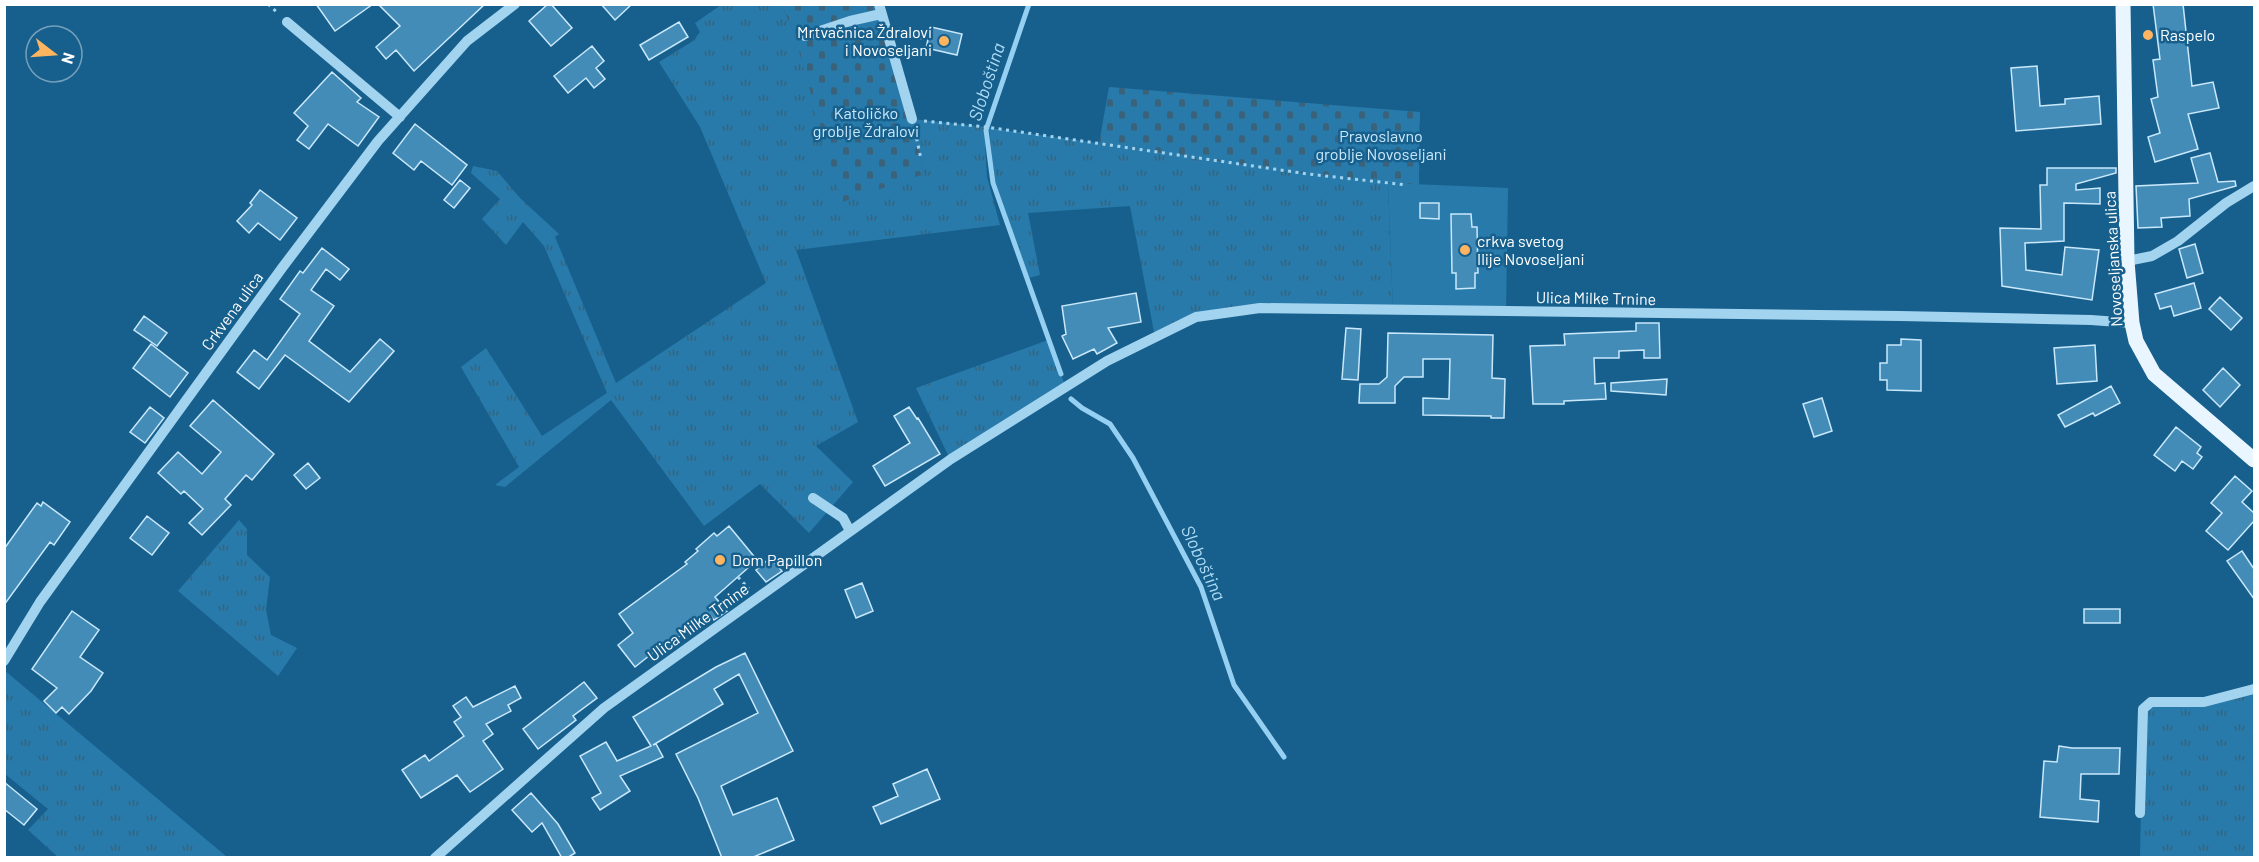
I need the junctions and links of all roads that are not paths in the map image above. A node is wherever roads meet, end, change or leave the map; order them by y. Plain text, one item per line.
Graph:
1 (515, 4) edge
2 (2123, 4) edge
3 (880, 9) edge
4 (287, 22) dead end
5 (805, 36) dead end
6 (399, 117) junction
7 (912, 119) road end
8 (2254, 186) edge
9 (2127, 261) junction
10 (2132, 323) junction
11 (2254, 460) edge
12 (813, 498) dead end
13 (850, 531) junction
14 (4, 661) edge
15 (2254, 689) edge
16 (2140, 813) dead end
17 (435, 858) edge

1 - 6 street, Crkvena ulica
2 - 9 main road, Novoseljanska ulica
3 - 5 street
3 - 7 street
4 - 6 street
6 - 14 street, Crkvena ulica
8 - 9 street
9 - 10 main road, Novoseljanska ulica
10 - 11 main road, Novoseljanska ulica
10 - 13 street, Ulica Milke Trnine
12 - 13 street
13 - 17 street, Ulica Milke Trnine
15 - 16 street

